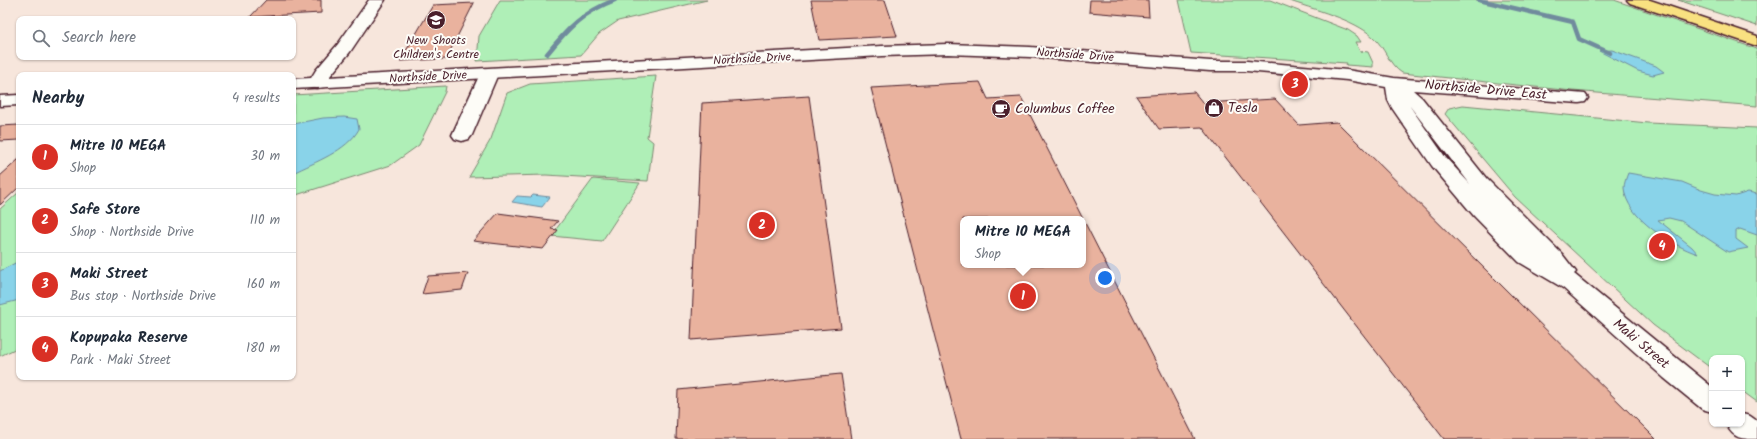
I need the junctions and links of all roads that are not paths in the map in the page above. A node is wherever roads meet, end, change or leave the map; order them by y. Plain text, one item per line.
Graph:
1 (377, 0) edge
2 (1635, 0) edge
3 (1663, 0) edge
4 (1757, 31) edge
5 (1757, 41) edge
6 (489, 74) junction
7 (317, 83) junction
8 (1394, 83) junction
9 (296, 84) edge
10 (1579, 98) dead end
11 (16, 100) edge
12 (0, 102) edge
13 (462, 135) dead end
14 (1709, 400) edge
15 (1744, 427) edge
16 (1757, 436) edge

1 - 7 street
2 - 5 highway
3 - 4 highway
6 - 7 street, Northside Drive
6 - 8 street, Northside Drive
6 - 13 street
7 - 9 street, Northside Drive
8 - 10 street, Northside Drive East
8 - 14 street, Maki Street
11 - 12 street
15 - 16 street

